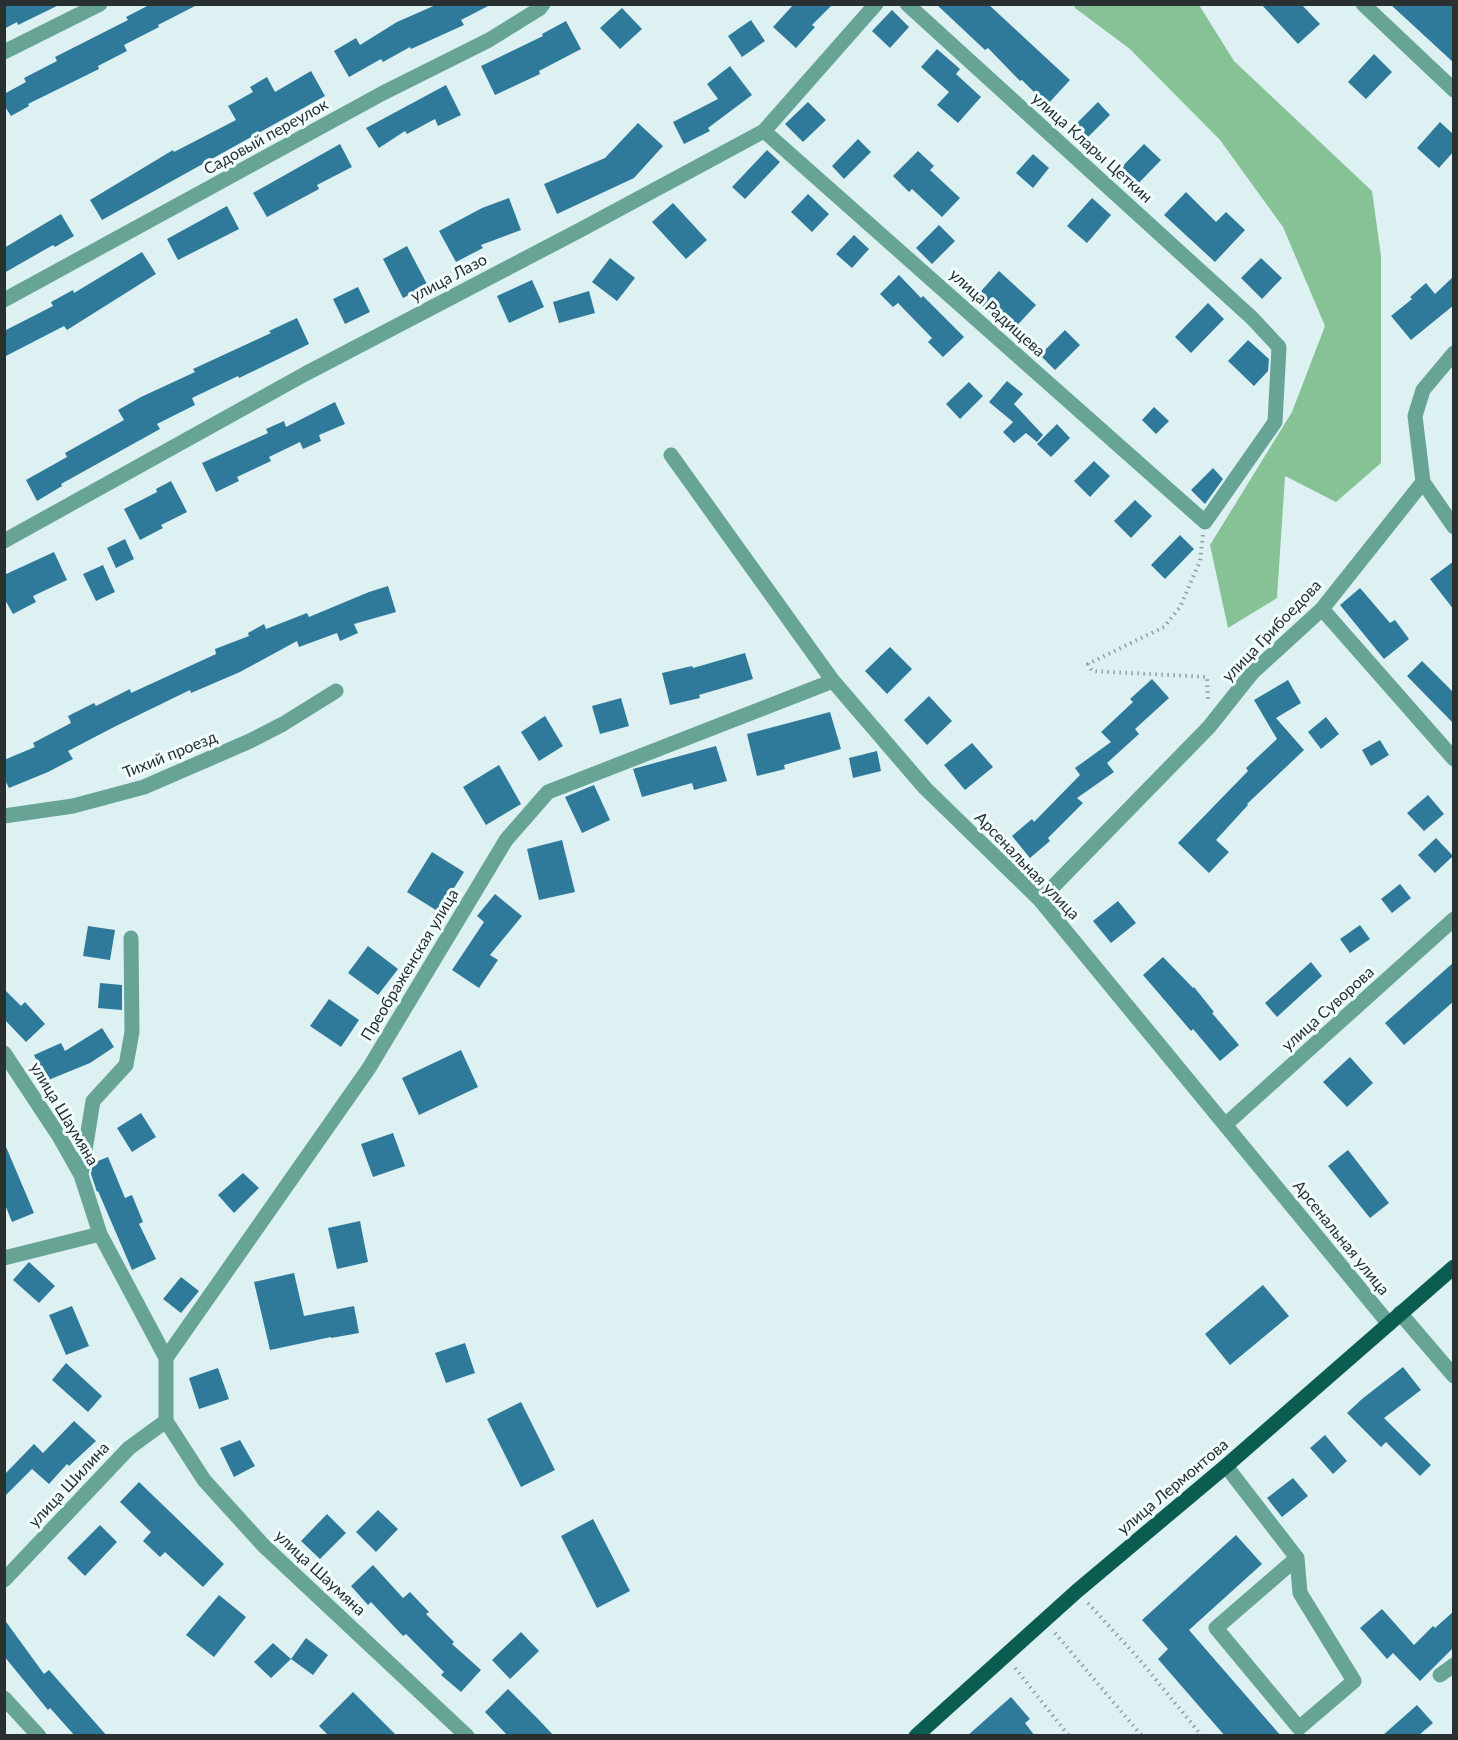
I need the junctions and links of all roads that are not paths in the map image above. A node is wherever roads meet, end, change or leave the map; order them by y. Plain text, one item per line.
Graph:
1 (100, 4) edge
2 (543, 4) edge
3 (876, 4) edge
4 (907, 4) edge
5 (1363, 4) edge
6 (4, 52) edge
7 (1454, 90) edge
8 (765, 131) junction
9 (4, 300) edge
10 (1454, 352) edge
11 (671, 455) dead end
12 (1423, 482) junction
13 (1205, 522) joint
14 (1454, 527) edge
15 (4, 541) edge
16 (1322, 609) junction
17 (833, 681) junction
18 (336, 691) dead end
19 (1454, 759) edge
20 (4, 816) edge
21 (1040, 900) junction
22 (1454, 919) edge
23 (131, 938) dead end
24 (4, 1053) edge
25 (1225, 1125) junction
26 (81, 1175) junction
27 (100, 1234) junction
28 (4, 1258) edge
29 (1454, 1267) edge
30 (1394, 1319) junction
31 (166, 1358) junction
32 (1454, 1376) edge
33 (166, 1421) junction
34 (1226, 1466) junction
35 (1297, 1558) junction
36 (4, 1580) edge
37 (1454, 1665) edge
38 (1440, 1675) dead end
39 (4, 1698) edge
40 (39, 1736) edge
41 (467, 1736) edge
42 (916, 1736) edge

1 - 6 street
2 - 9 street, Садовый переулок
3 - 8 street, улица Лазо
4 - 13 street, улица Клары Цеткин
5 - 7 street
8 - 13 street, улица Радищева
8 - 15 street, улица Лазо
10 - 12 street
11 - 17 street, Арсенальная улица
12 - 14 street
12 - 16 street, улица Грибоедова
16 - 19 street
16 - 21 street, улица Грибоедова
17 - 21 street, Арсенальная улица
17 - 31 street, Преображенская улица
18 - 20 street, Тихий проезд
21 - 25 street, Арсенальная улица
22 - 25 street, улица Суворова
23 - 26 street
24 - 26 street, улица Шаумяна
25 - 30 street, Арсенальная улица
26 - 27 street, улица Шаумяна
27 - 28 street
27 - 31 street, улица Шаумяна
29 - 30 main road, улица Лермонтова
30 - 32 street, Арсенальная улица
30 - 34 main road, улица Лермонтова
31 - 33 street
33 - 36 street, улица Шилина
33 - 41 street, улица Шаумяна
34 - 35 street
34 - 42 main road, улица Лермонтова
35 - 35 street
37 - 38 street
39 - 40 street

